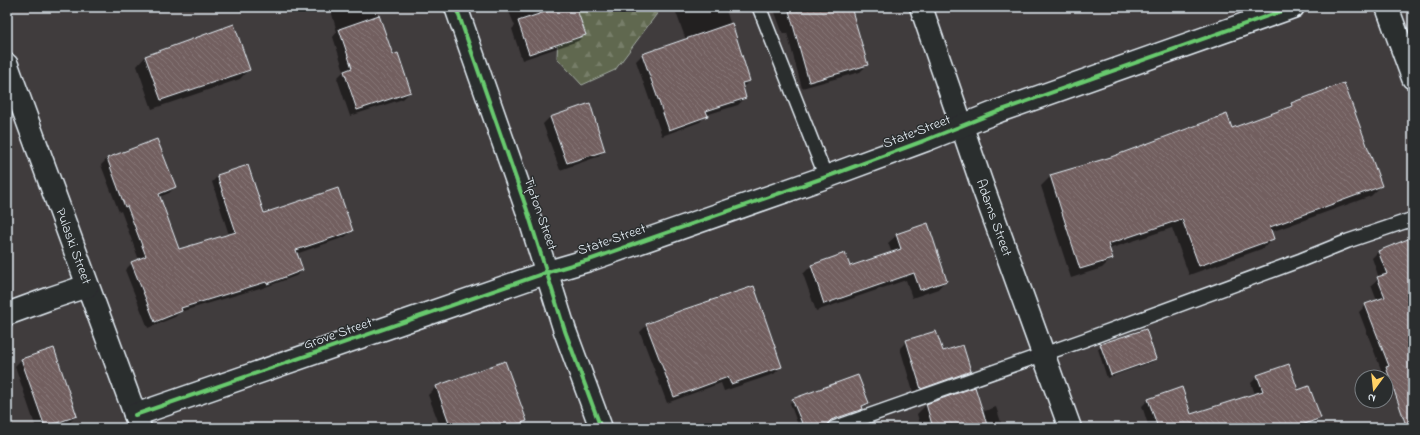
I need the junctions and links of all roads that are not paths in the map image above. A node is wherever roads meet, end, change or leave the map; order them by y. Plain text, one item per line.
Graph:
1 (456, 7) edge
2 (759, 7) edge
3 (922, 7) edge
4 (1293, 7) edge
5 (1387, 7) edge
6 (7, 65) edge
7 (1413, 78) edge
8 (962, 126) junction
9 (826, 177) junction
10 (1413, 219) edge
11 (548, 272) junction
12 (87, 286) junction
13 (7, 314) edge
14 (1044, 354) junction
15 (137, 422) edge
16 (601, 428) edge
17 (834, 428) edge
18 (1070, 428) edge

1 - 11 street, Tipton Street
2 - 9 lane
3 - 8 street, Adams Street
4 - 8 street, State Street
5 - 7 street
6 - 12 street, Pulaski Street
8 - 9 street, State Street
8 - 14 street, Adams Street
9 - 11 street, State Street
10 - 14 lane
11 - 15 street, Grove Street
11 - 16 street, Tipton Street
12 - 13 street
12 - 15 street, Pulaski Street
14 - 17 lane
14 - 18 street, Adams Street

